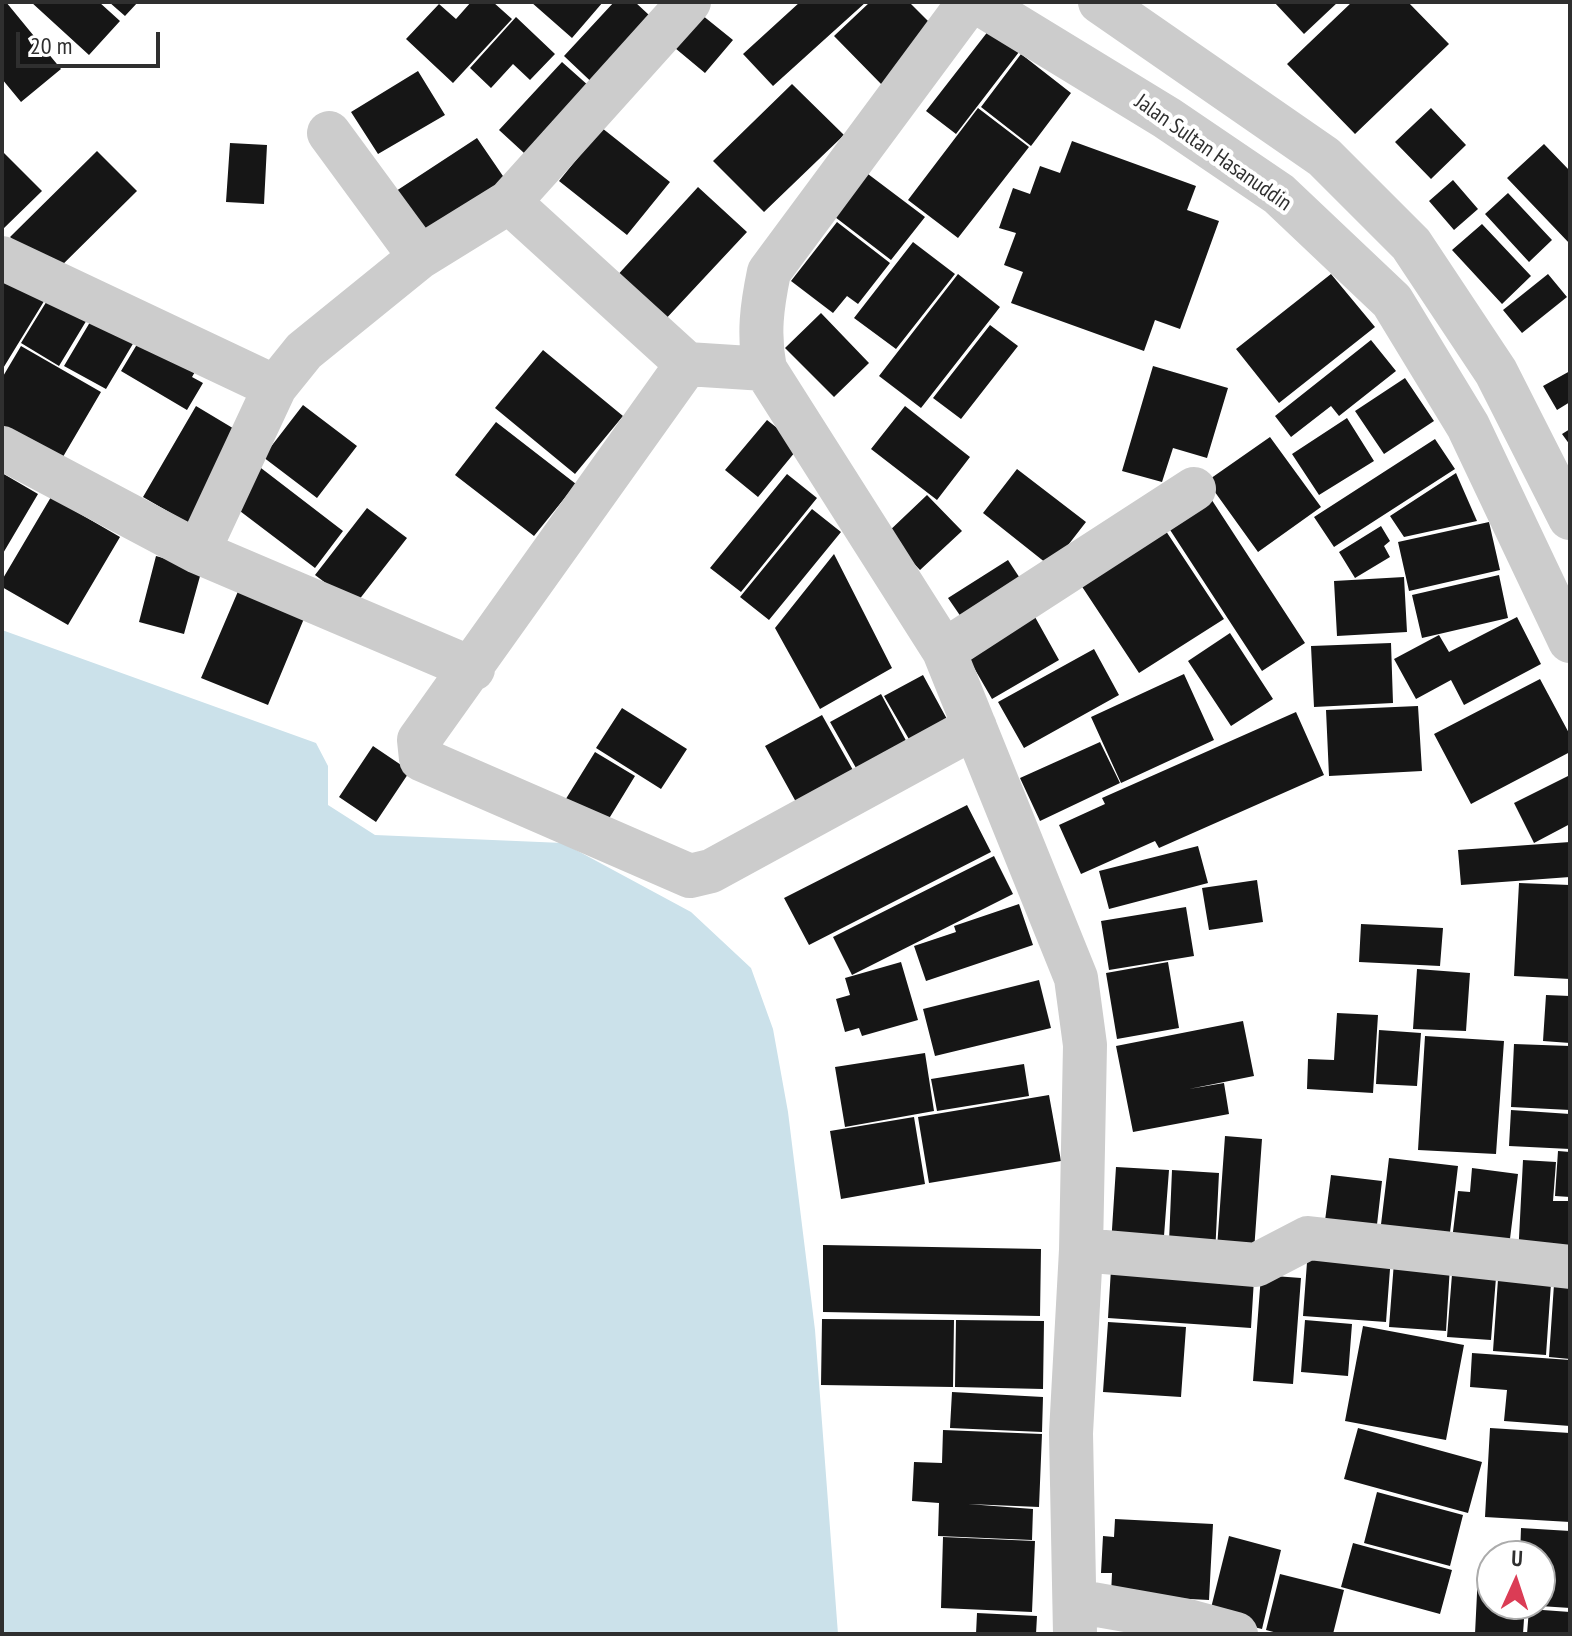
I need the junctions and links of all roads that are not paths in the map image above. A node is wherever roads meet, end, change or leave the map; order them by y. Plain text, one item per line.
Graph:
1 (689, 2) edge
2 (969, 2) edge
3 (977, 2) edge
4 (1100, 2) edge
5 (329, 133) dead end
6 (509, 202) junction
7 (420, 257) junction
8 (2, 258) edge
9 (687, 364) junction
10 (765, 369) junction
11 (275, 387) junction
12 (2, 448) edge
13 (1194, 489) dead end
14 (1567, 505) edge
15 (198, 552) junction
16 (1570, 641) edge
17 (944, 651) junction
18 (473, 669) junction
19 (975, 727) junction
20 (1081, 1250) junction
21 (1570, 1267) edge
22 (1075, 1618) edge
23 (1236, 1634) edge

1 - 6 street
2 - 10 street
3 - 16 street, Jalan Sultan Hasanuddin
4 - 14 street
5 - 7 street
6 - 7 street
6 - 9 street
7 - 11 street
8 - 11 street
9 - 10 street
9 - 18 street
10 - 17 street
11 - 15 street
12 - 15 street
13 - 17 street
15 - 18 street
17 - 19 street
18 - 19 street
19 - 20 street
20 - 21 street
20 - 22 street
22 - 23 street

